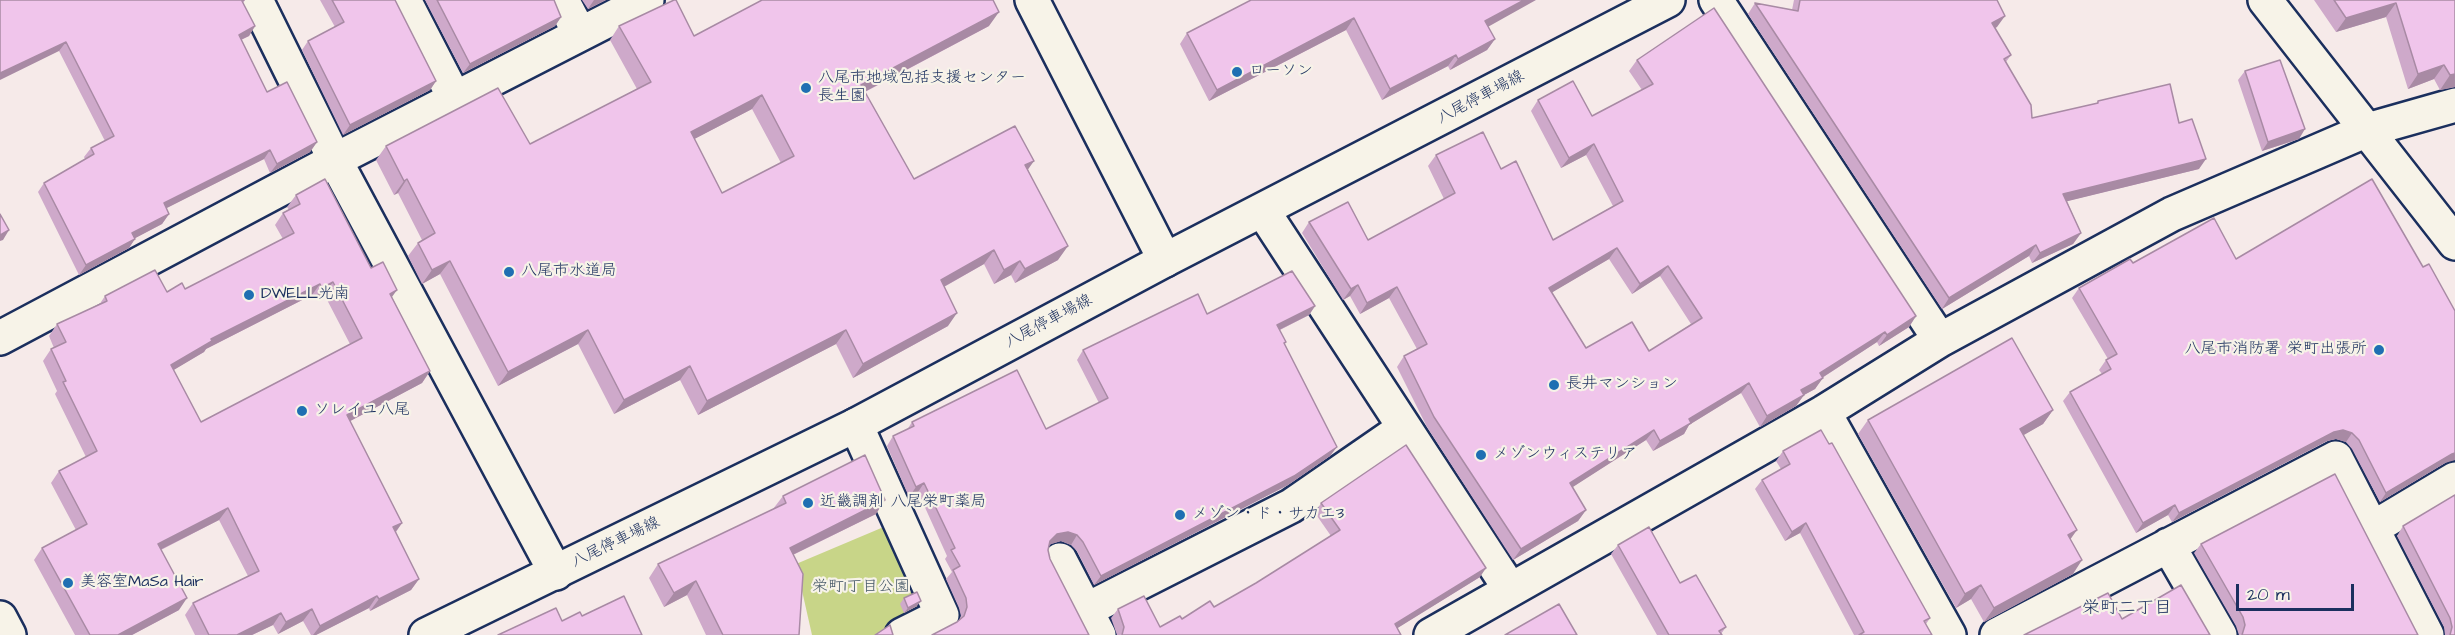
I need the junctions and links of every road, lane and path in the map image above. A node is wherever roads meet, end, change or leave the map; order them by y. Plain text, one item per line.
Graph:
1 (256, 0) edge
2 (404, 0) edge
3 (562, 0) edge
4 (647, 0) edge
5 (1032, 0) edge
6 (1668, 0) edge
7 (1716, 0) edge
8 (2265, 0) edge
9 (580, 34) junction
10 (455, 99) junction
11 (2455, 105) edge
12 (2367, 130) junction
13 (335, 160) junction
14 (1263, 211) junction
15 (2455, 243) edge
16 (1165, 260) junction
17 (0, 338) edge
18 (1940, 340) junction
19 (1824, 412) junction
20 (856, 425) junction
21 (1404, 428) junction
22 (2455, 479) edge
23 (2373, 528) junction
24 (2168, 545) junction
25 (1060, 560) dead end
26 (556, 573) junction
27 (1510, 589) junction
28 (0, 618) edge
29 (1093, 622) edge
30 (1445, 631) edge
31 (2008, 632) edge
32 (9, 635) edge
33 (426, 635) edge
34 (902, 635) edge
35 (1949, 635) edge
36 (2220, 635) edge
37 (2427, 635) edge

1 - 13 street
2 - 10 street
3 - 9 street
4 - 9 street
5 - 16 street
6 - 14 street, 八尾停車場線
7 - 18 street
8 - 12 street
9 - 10 street
10 - 13 street
11 - 12 street
12 - 15 street
12 - 18 street
13 - 17 street
13 - 26 street
14 - 16 street, 八尾停車場線
14 - 21 street
16 - 20 street, 八尾停車場線
18 - 19 street
19 - 27 street
19 - 35 street
20 - 26 street, 八尾停車場線
20 - 34 street
21 - 27 street
21 - 29 street
22 - 23 street
23 - 24 street
23 - 37 street
24 - 31 street
24 - 36 street
25 - 29 street
26 - 33 street, 八尾停車場線
27 - 30 street
28 - 32 street

